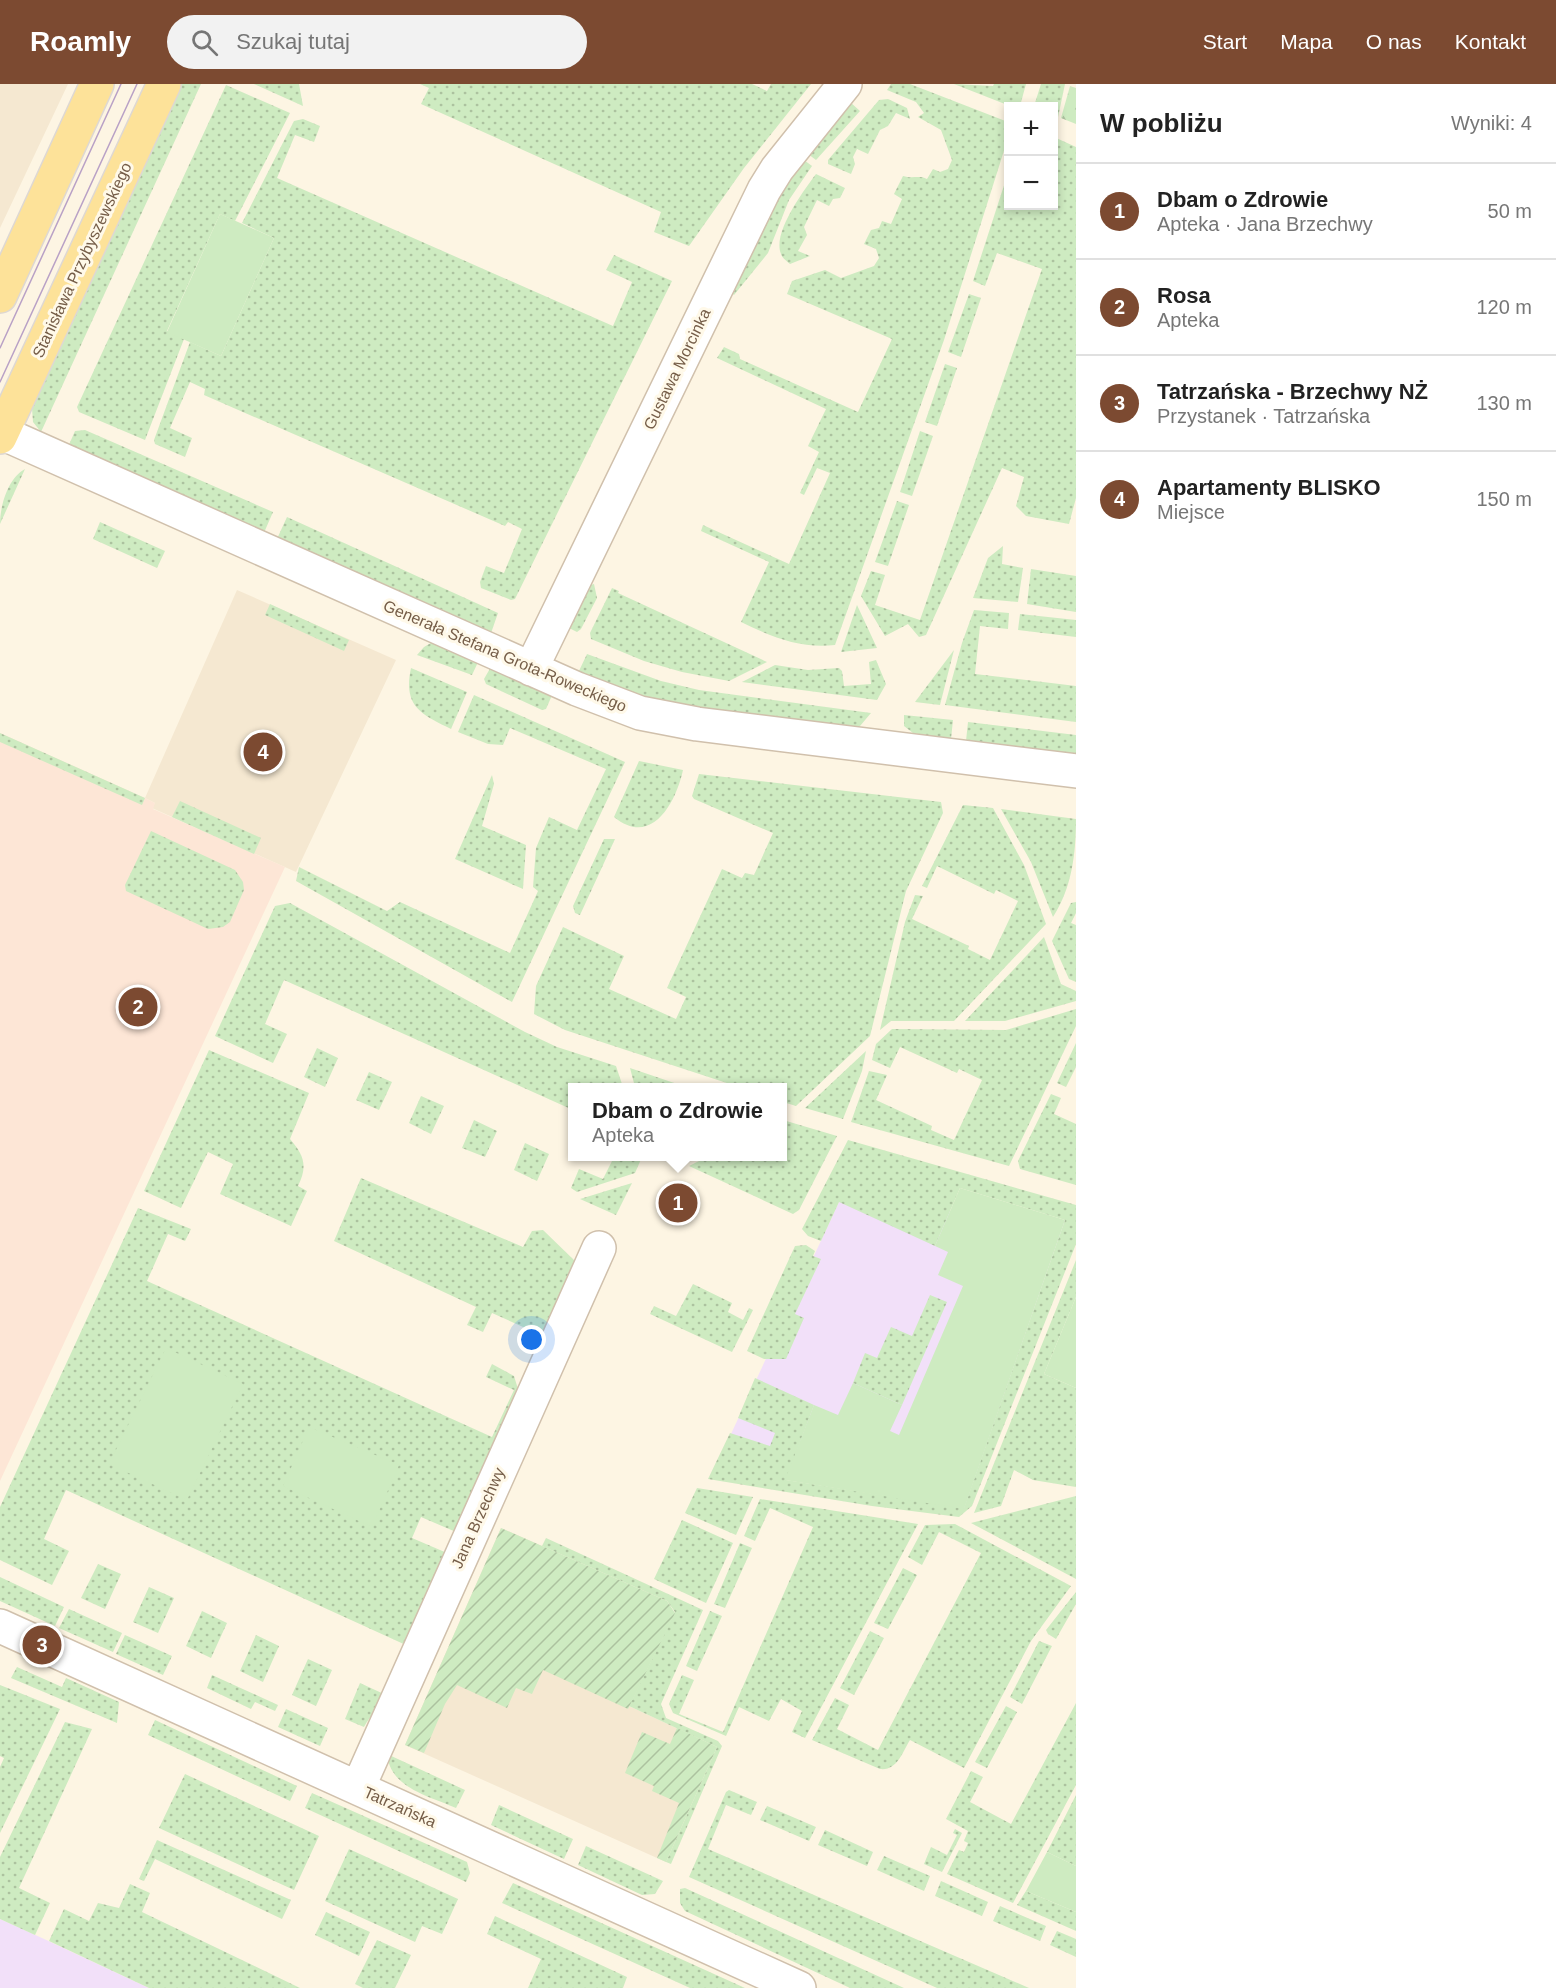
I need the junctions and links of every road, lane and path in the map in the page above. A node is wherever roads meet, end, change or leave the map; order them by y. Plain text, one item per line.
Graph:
1 (97, 84) edge
2 (164, 84) edge
3 (846, 84) edge
4 (0, 296) edge
5 (1, 435) edge
6 (531, 669) junction
7 (1076, 771) edge
8 (599, 1248) dead end
9 (0, 1626) edge
10 (358, 1788) junction
11 (799, 1988) edge

1 - 4 main road
2 - 5 main road, Stanisława Przybyszewskiego
3 - 6 street, Gustawa Morcinka
5 - 6 street, Generała Stefana Grota-Roweckiego
6 - 7 street, Generała Stefana Grota-Roweckiego
8 - 10 street, Jana Brzechwy
9 - 10 street, Tatrzańska
10 - 11 street, Tatrzańska

